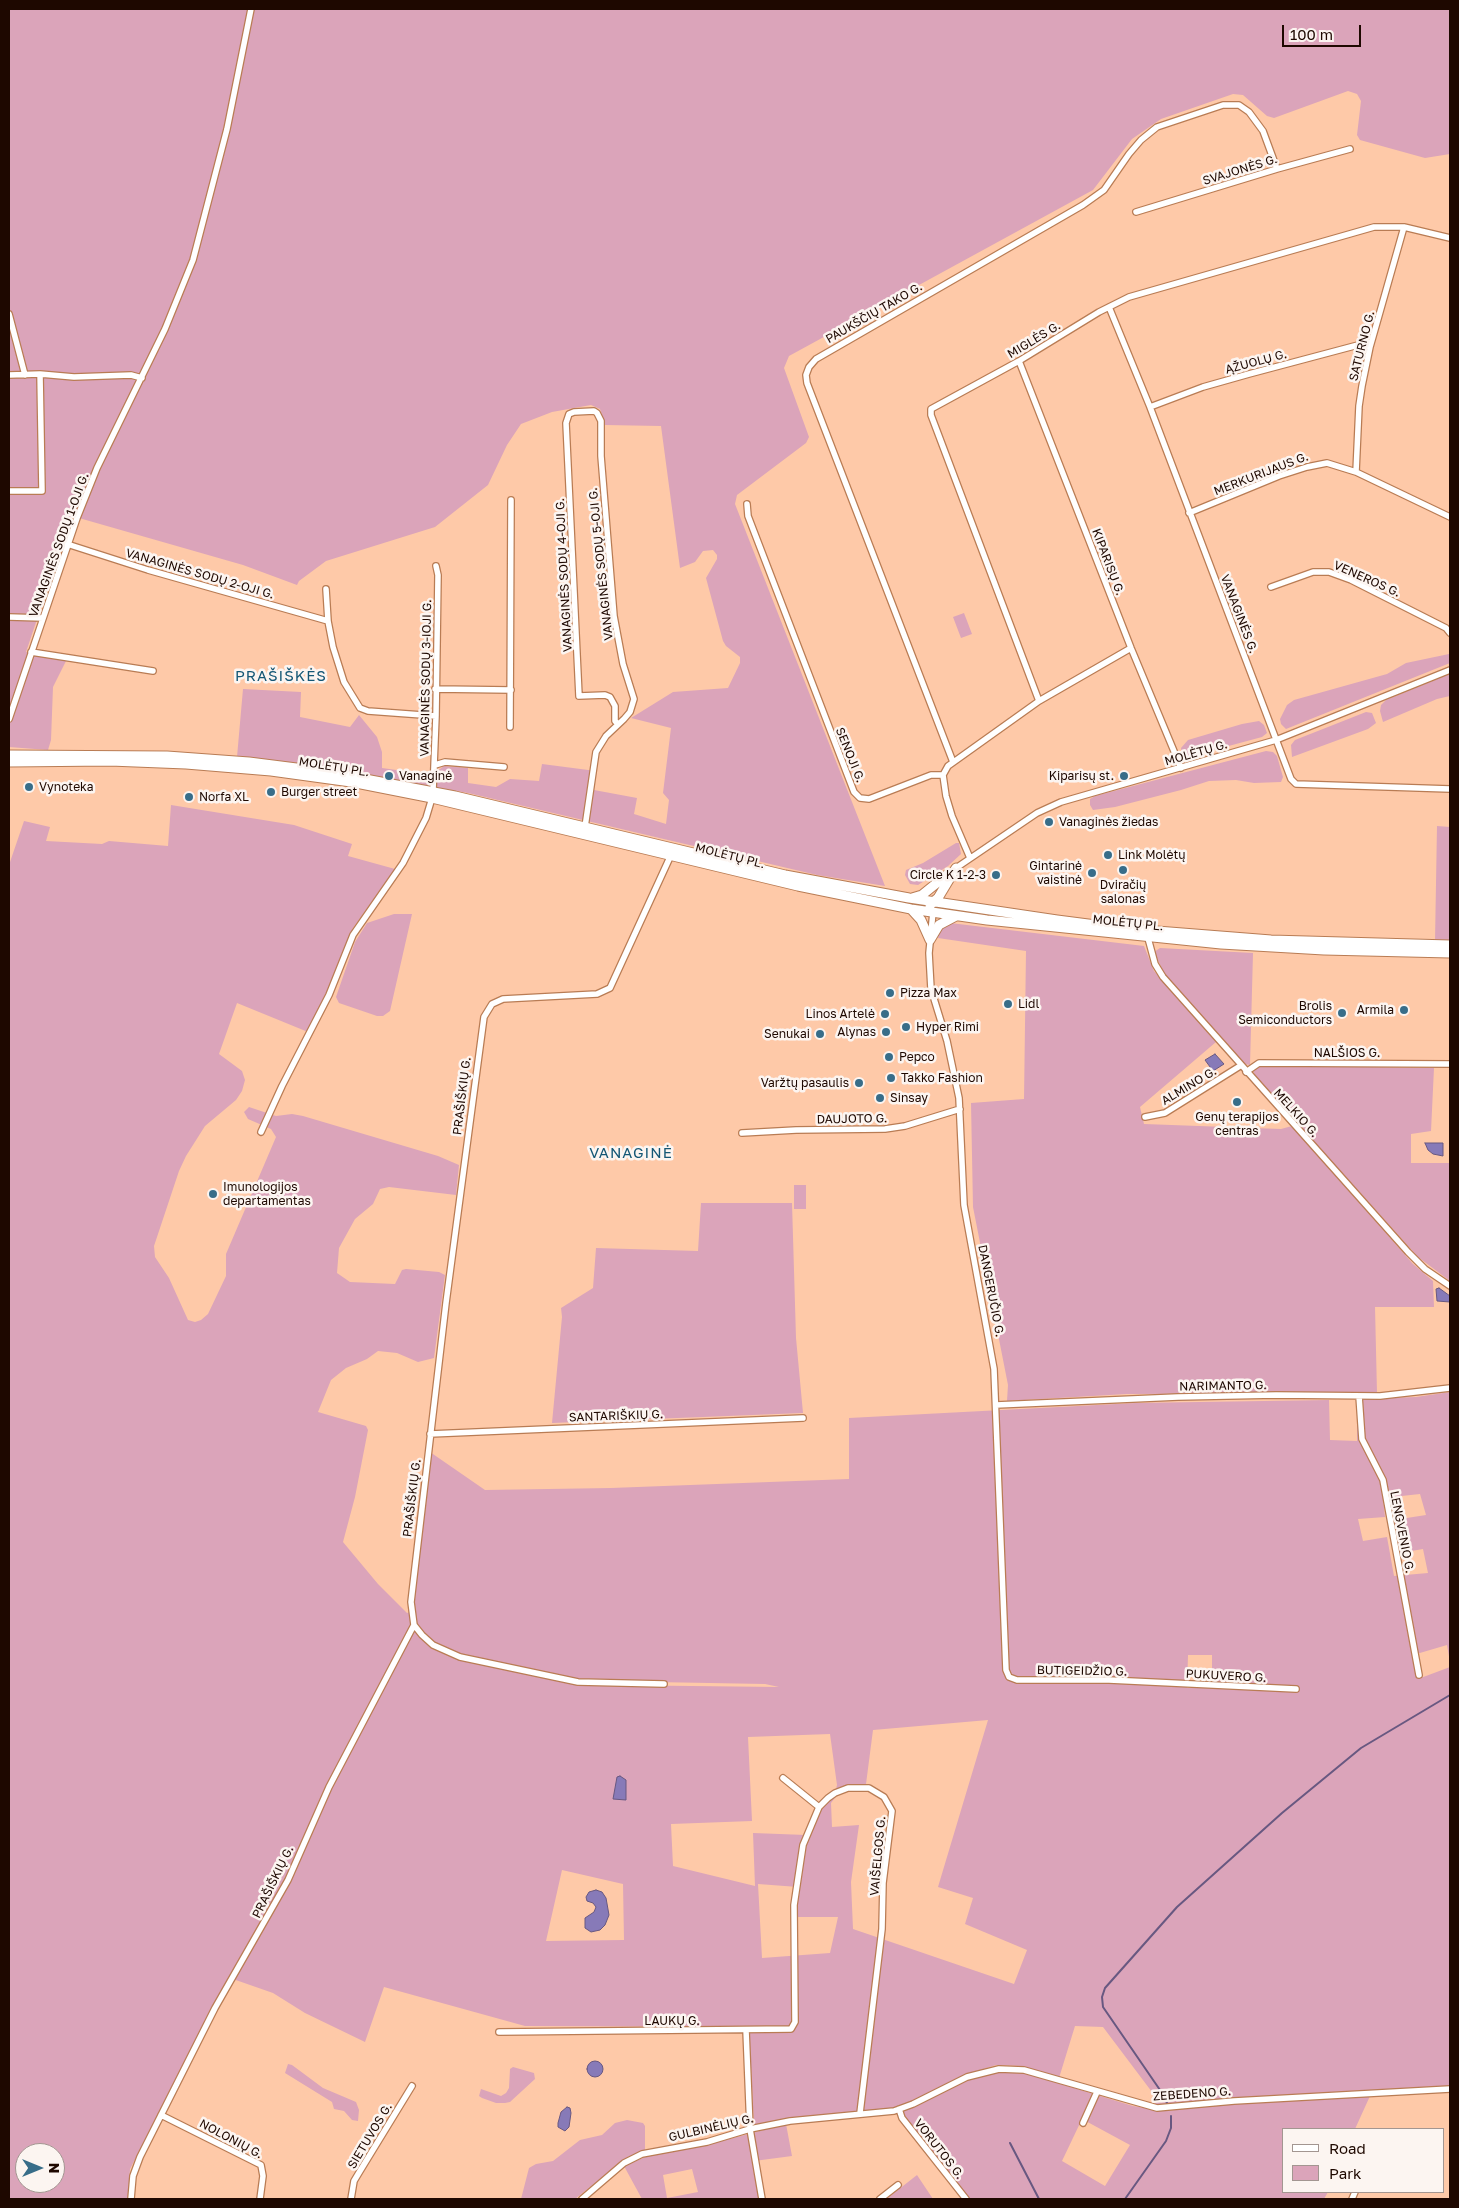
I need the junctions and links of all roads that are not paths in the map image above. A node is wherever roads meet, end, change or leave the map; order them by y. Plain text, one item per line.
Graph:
1 (251, 9) edge
2 (1350, 149) dead end
3 (1277, 169) junction
4 (1136, 212) dead end
5 (1404, 227) junction
6 (1450, 238) edge
7 (1109, 307) junction
8 (9, 314) edge
9 (1370, 347) junction
10 (1018, 361) junction
11 (40, 374) junction
12 (9, 375) edge
13 (25, 375) junction
14 (142, 378) junction
15 (1150, 407) junction
16 (588, 410) joint
17 (1356, 472) junction
18 (9, 491) edge
19 (511, 500) dead end
20 (748, 504) dead end
21 (1189, 513) junction
22 (1450, 517) edge
23 (67, 544) junction
24 (436, 566) dead end
25 (1272, 587) dead end
26 (326, 589) dead end
27 (9, 617) edge
28 (43, 618) junction
29 (328, 621) junction
30 (1450, 633) edge
31 (1131, 648) junction
32 (32, 652) junction
33 (1450, 670) edge
34 (152, 671) dead end
35 (436, 689) junction
36 (510, 690) junction
37 (1039, 701) junction
38 (436, 716) junction
39 (9, 719) edge
40 (618, 724) junction
41 (510, 727) dead end
42 (1276, 740) junction
43 (9, 755) edge
44 (9, 762) edge
45 (953, 762) junction
46 (435, 765) junction
47 (504, 767) dead end
48 (1181, 768) junction
49 (943, 775) junction
50 (1450, 789) edge
51 (432, 794) junction
52 (585, 827) junction
53 (671, 855) junction
54 (970, 858) junction
55 (956, 868) joint
56 (944, 882) junction
57 (909, 898) junction
58 (915, 909) junction
59 (935, 909) junction
60 (957, 911) junction
61 (1148, 938) junction
62 (930, 940) junction
63 (1450, 946) edge
64 (1450, 953) edge
65 (1450, 1064) edge
66 (1240, 1066) junction
67 (1246, 1072) junction
68 (960, 1109) junction
69 (1145, 1117) dead end
70 (261, 1132) dead end
71 (742, 1133) dead end
72 (1450, 1286) edge
73 (1450, 1388) edge
74 (1359, 1396) junction
75 (996, 1406) junction
76 (803, 1418) dead end
77 (430, 1434) junction
78 (414, 1625) junction
79 (1419, 1675) dead end
80 (1009, 1677) joint
81 (1156, 1682) joint
82 (664, 1684) dead end
83 (1296, 1689) dead end
84 (783, 1778) dead end
85 (819, 1807) junction
86 (746, 2030) junction
87 (499, 2032) dead end
88 (412, 2086) dead end
89 (1450, 2089) edge
90 (1098, 2092) junction
91 (899, 2109) junction
92 (860, 2113) junction
93 (161, 2115) junction
94 (1083, 2123) dead end
95 (750, 2129) junction
96 (898, 2185) dead end
97 (131, 2199) edge
98 (260, 2199) edge
99 (351, 2199) edge
100 (583, 2199) edge
101 (762, 2199) edge
102 (880, 2199) edge
103 (966, 2199) edge

1 - 14 street, VANAGINĖS SODŲ 1-OJI G.
2 - 3 street, SVAJONĖS G.
3 - 4 street, SVAJONĖS G.
3 - 45 street, PAUKŠČIŲ TAKO G.
5 - 6 street, MIGLĖS G.
5 - 7 street, MIGLĖS G.
5 - 9 street, SATURNO G.
7 - 10 street, MIGLĖS G.
7 - 15 street, VANAGINĖS G.
8 - 13 street
9 - 15 street, ĄŽUOLŲ G.
9 - 17 street, SATURNO G.
10 - 31 street, KIPARISŲ G.
10 - 37 street, MIGLĖS G.
11 - 13 street
11 - 14 street
11 - 18 street
12 - 13 street
14 - 23 street, VANAGINĖS SODŲ 1-OJI G.
15 - 21 street, VANAGINĖS G.
16 - 40 street, VANAGINĖS SODŲ 5-OJI G.
16 - 40 street, VANAGINĖS SODŲ 4-OJI G.
17 - 21 street, MERKURIJAUS G.
17 - 22 street, MERKURIJAUS G.
19 - 36 street
20 - 49 street, SENOJI G.
21 - 42 street, VANAGINĖS G.
23 - 28 street, VANAGINĖS SODŲ 1-OJI G.
23 - 29 street, VANAGINĖS SODŲ 2-OJI G.
24 - 35 street, VANAGINĖS SODŲ 3-IOJI G.
25 - 30 street, VENEROS G.
26 - 29 street
27 - 28 street
28 - 32 street, VANAGINĖS SODŲ 1-OJI G.
29 - 38 street
31 - 37 street
31 - 48 street, KIPARISŲ G.
32 - 34 street
32 - 39 street, VANAGINĖS SODŲ 1-OJI G.
33 - 42 street, MOLĖTŲ G.
35 - 36 street
35 - 38 street, VANAGINĖS SODŲ 3-IOJI G.
36 - 41 street
37 - 45 street
38 - 46 street, VANAGINĖS SODŲ 3-IOJI G.
40 - 52 street, VANAGINĖS SODŲ 5-OJI G.
42 - 48 street, MOLĖTŲ G.
42 - 50 street, VANAGINĖS G.
43 - 51 highway, MOLĖTŲ PL.
44 - 51 highway, MOLĖTŲ PL.
45 - 49 street
46 - 47 street
46 - 51 street, VANAGINĖS SODŲ 3-IOJI G.
48 - 54 street, MOLĖTŲ G.
49 - 54 street
51 - 52 highway, MOLĖTŲ PL.
51 - 53 highway, MOLĖTŲ PL.
51 - 70 street, VANAGINĖS SODŲ 3-IOJI G.
52 - 57 highway, MOLĖTŲ PL.
53 - 58 highway, MOLĖTŲ PL.
53 - 77 street, PRAŠIŠKIŲ G.
54 - 55 street, MOLĖTŲ G.
55 - 56 highway
56 - 57 highway
56 - 59 highway
56 - 60 highway
57 - 59 highway, MOLĖTŲ PL.
58 - 59 highway
58 - 62 highway
59 - 60 highway, MOLĖTŲ PL.
59 - 62 street, DANGERUČIO G.
60 - 61 highway, MOLĖTŲ PL.
60 - 62 highway
60 - 63 highway, MOLĖTŲ PL.
61 - 64 highway, MOLĖTŲ PL.
61 - 66 street, MELKIO G.
62 - 68 street, DANGERUČIO G.
65 - 67 street, NALŠIOS G.
66 - 67 street, MELKIO G.
66 - 69 street, ALMINO G.
67 - 72 street, MELKIO G.
68 - 71 street, DAUJOTO G.
68 - 75 street, DANGERUČIO G.
73 - 74 street, NARIMANTO G.
74 - 75 street, NARIMANTO G.
74 - 79 street, LENGVENIO G.
75 - 80 street, DANGERUČIO G.
76 - 77 street, SANTARIŠKIŲ G.
77 - 78 street, PRAŠIŠKIŲ G.
78 - 82 street
78 - 93 street, PRAŠIŠKIŲ G.
80 - 81 street, BUTIGEIDŽIO G.
81 - 83 street, PUKUVERO G.
84 - 85 street
85 - 86 street
85 - 92 street, VAIŠELGOS G.
86 - 87 street, LAUKŲ G.
86 - 95 street
88 - 99 street, SIETUVOS G.
89 - 90 street, ZEBEDENO G.
90 - 91 street, ZEBEDENO G.
90 - 94 street
91 - 92 street, ZEBEDENO G.
91 - 103 street, VORUTOS G.
92 - 95 street, GULBINĖLIŲ G.
93 - 97 street, PRAŠIŠKIŲ G.
93 - 98 street, NOLONIŲ G.
95 - 100 street, GULBINĖLIŲ G.
95 - 101 street
96 - 102 street

